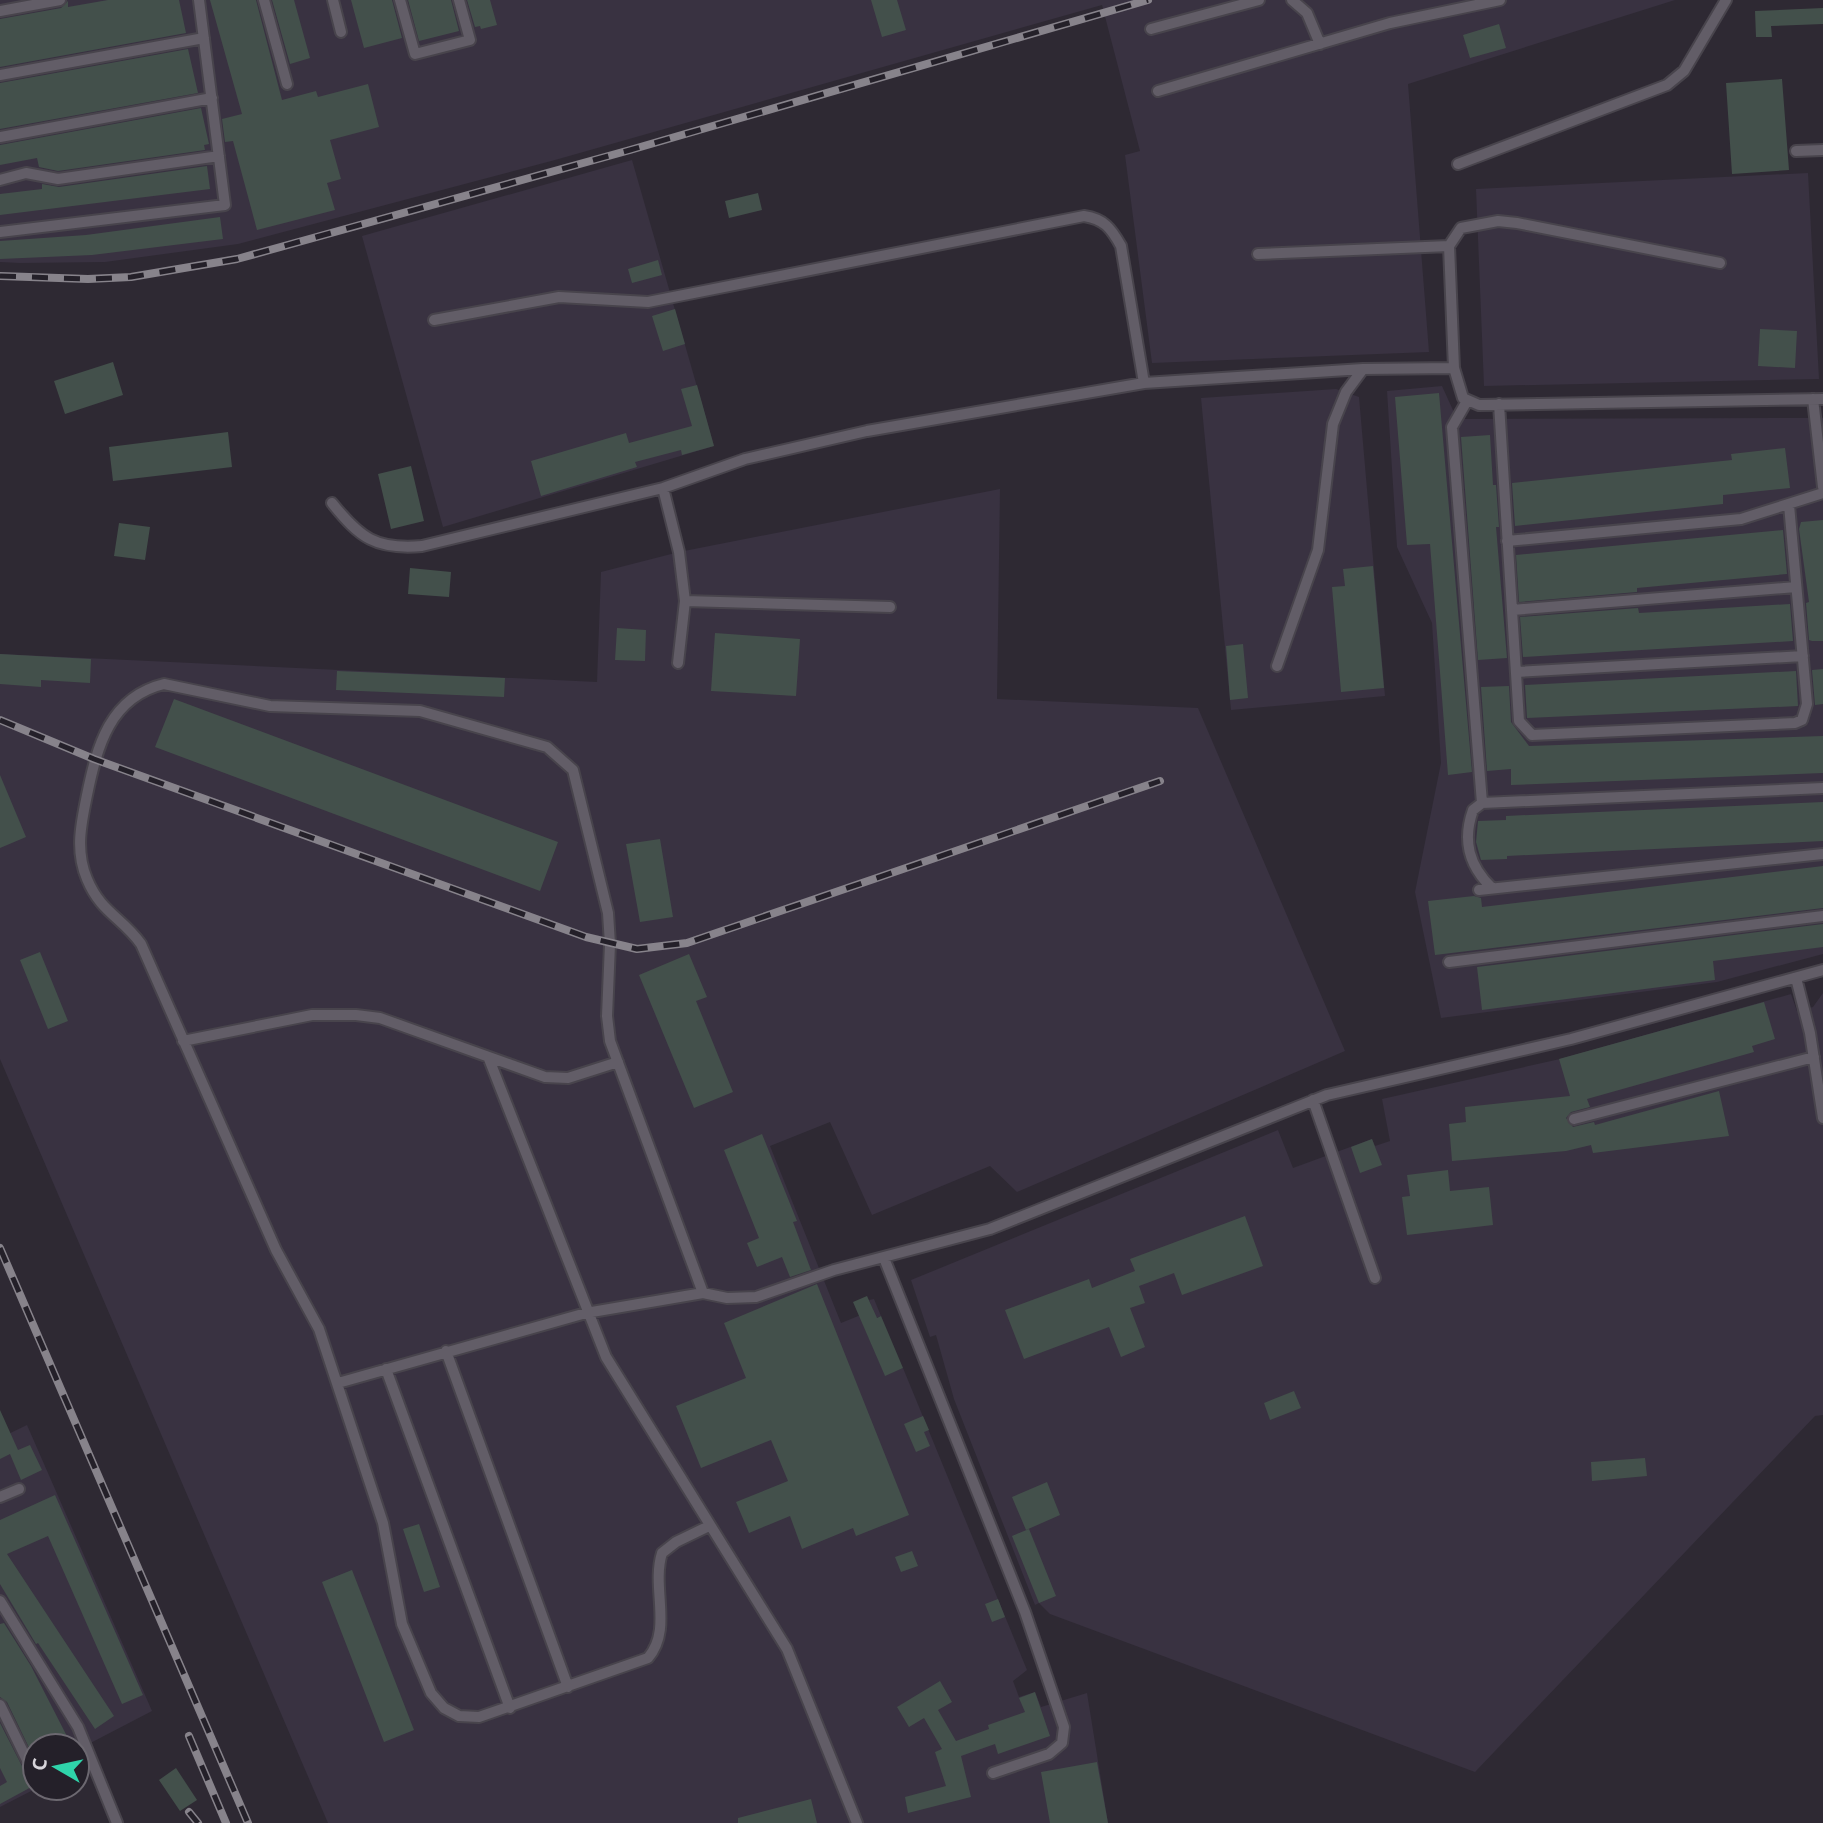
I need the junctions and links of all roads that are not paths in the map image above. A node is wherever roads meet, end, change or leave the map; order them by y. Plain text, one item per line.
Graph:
1 (60, 0) edge
2 (199, 0) edge
3 (264, 0) edge
4 (333, 0) edge
5 (400, 0) edge
6 (459, 0) edge
7 (1258, 0) edge
8 (1292, 0) edge
9 (1500, 0) edge
10 (1726, 0) edge
11 (1482, 1) edge
12 (0, 11) edge
13 (1151, 29) dead end
14 (341, 32) dead end
15 (204, 38) junction
16 (1320, 44) junction
17 (0, 75) edge
18 (287, 84) dead end
19 (1158, 91) dead end
20 (212, 98) junction
21 (0, 137) edge
22 (1823, 150) edge
23 (1796, 151) dead end
24 (219, 156) junction
25 (1458, 164) dead end
26 (0, 180) edge
27 (0, 232) edge
28 (1449, 246) junction
29 (1258, 254) dead end
30 (1720, 263) dead end
31 (434, 320) dead end
32 (1454, 368) junction
33 (1363, 369) junction
34 (1144, 383) junction
35 (1818, 399) edge
36 (1466, 401) junction
37 (1499, 404) junction
38 (1823, 487) edge
39 (663, 488) junction
40 (1823, 493) edge
41 (332, 503) dead end
42 (1789, 505) junction
43 (1507, 541) junction
44 (1796, 587) junction
45 (685, 601) junction
46 (890, 607) dead end
47 (1512, 610) junction
48 (1802, 656) junction
49 (678, 663) dead end
50 (1277, 666) dead end
51 (1516, 672) junction
52 (1823, 788) edge
53 (1482, 803) junction
54 (1823, 854) edge
55 (1492, 888) junction
56 (1479, 890) dead end
57 (1823, 916) edge
58 (1449, 962) dead end
59 (1823, 970) edge
60 (1796, 978) junction
61 (183, 1041) junction
62 (489, 1059) junction
63 (618, 1062) junction
64 (1817, 1062) edge
65 (1313, 1100) junction
66 (1823, 1118) edge
67 (1574, 1119) dead end
68 (884, 1258) junction
69 (1375, 1278) dead end
70 (703, 1293) junction
71 (586, 1313) junction
72 (446, 1351) junction
73 (386, 1369) junction
74 (338, 1383) junction
75 (19, 1489) dead end
76 (0, 1497) edge
77 (709, 1526) junction
78 (0, 1601) edge
79 (568, 1687) junction
80 (0, 1705) edge
81 (510, 1708) junction
82 (21, 1748) edge
83 (993, 1773) dead end
84 (117, 1823) edge
85 (857, 1823) edge

1 - 12 lane
2 - 15 lane
3 - 18 lane
4 - 14 lane
5 - 6 lane
7 - 13 lane
8 - 16 lane
9 - 11 lane
10 - 25 lane
11 - 16 lane
15 - 17 lane
15 - 20 lane
16 - 19 lane
20 - 21 lane
20 - 24 lane
22 - 23 lane
24 - 26 lane
24 - 27 lane
28 - 29 lane
28 - 30 lane
28 - 32 lane
31 - 34 lane
32 - 33 lane
32 - 36 lane
33 - 34 lane
33 - 50 lane
34 - 39 lane
35 - 37 lane
35 - 38 lane
36 - 37 lane
36 - 53 lane
37 - 43 lane
39 - 41 lane
39 - 45 lane
40 - 42 lane
42 - 43 lane
42 - 44 lane
43 - 47 lane
44 - 47 lane
44 - 48 lane
45 - 46 lane
45 - 49 lane
47 - 51 lane
48 - 51 lane
48 - 51 lane
52 - 53 lane
53 - 55 lane
54 - 55 lane
55 - 56 lane
57 - 58 lane
59 - 60 lane
60 - 64 lane
60 - 65 lane
61 - 62 lane
61 - 63 lane
61 - 74 lane
62 - 63 lane
62 - 71 lane
63 - 70 lane
64 - 66 lane
64 - 67 lane
65 - 68 lane
65 - 69 lane
68 - 70 lane
68 - 83 lane
70 - 71 lane
71 - 72 lane
71 - 77 lane
72 - 73 lane
72 - 79 lane
73 - 74 lane
73 - 81 lane
74 - 81 lane
75 - 76 lane
77 - 79 lane
77 - 85 lane
78 - 84 lane
79 - 81 lane
80 - 82 lane

